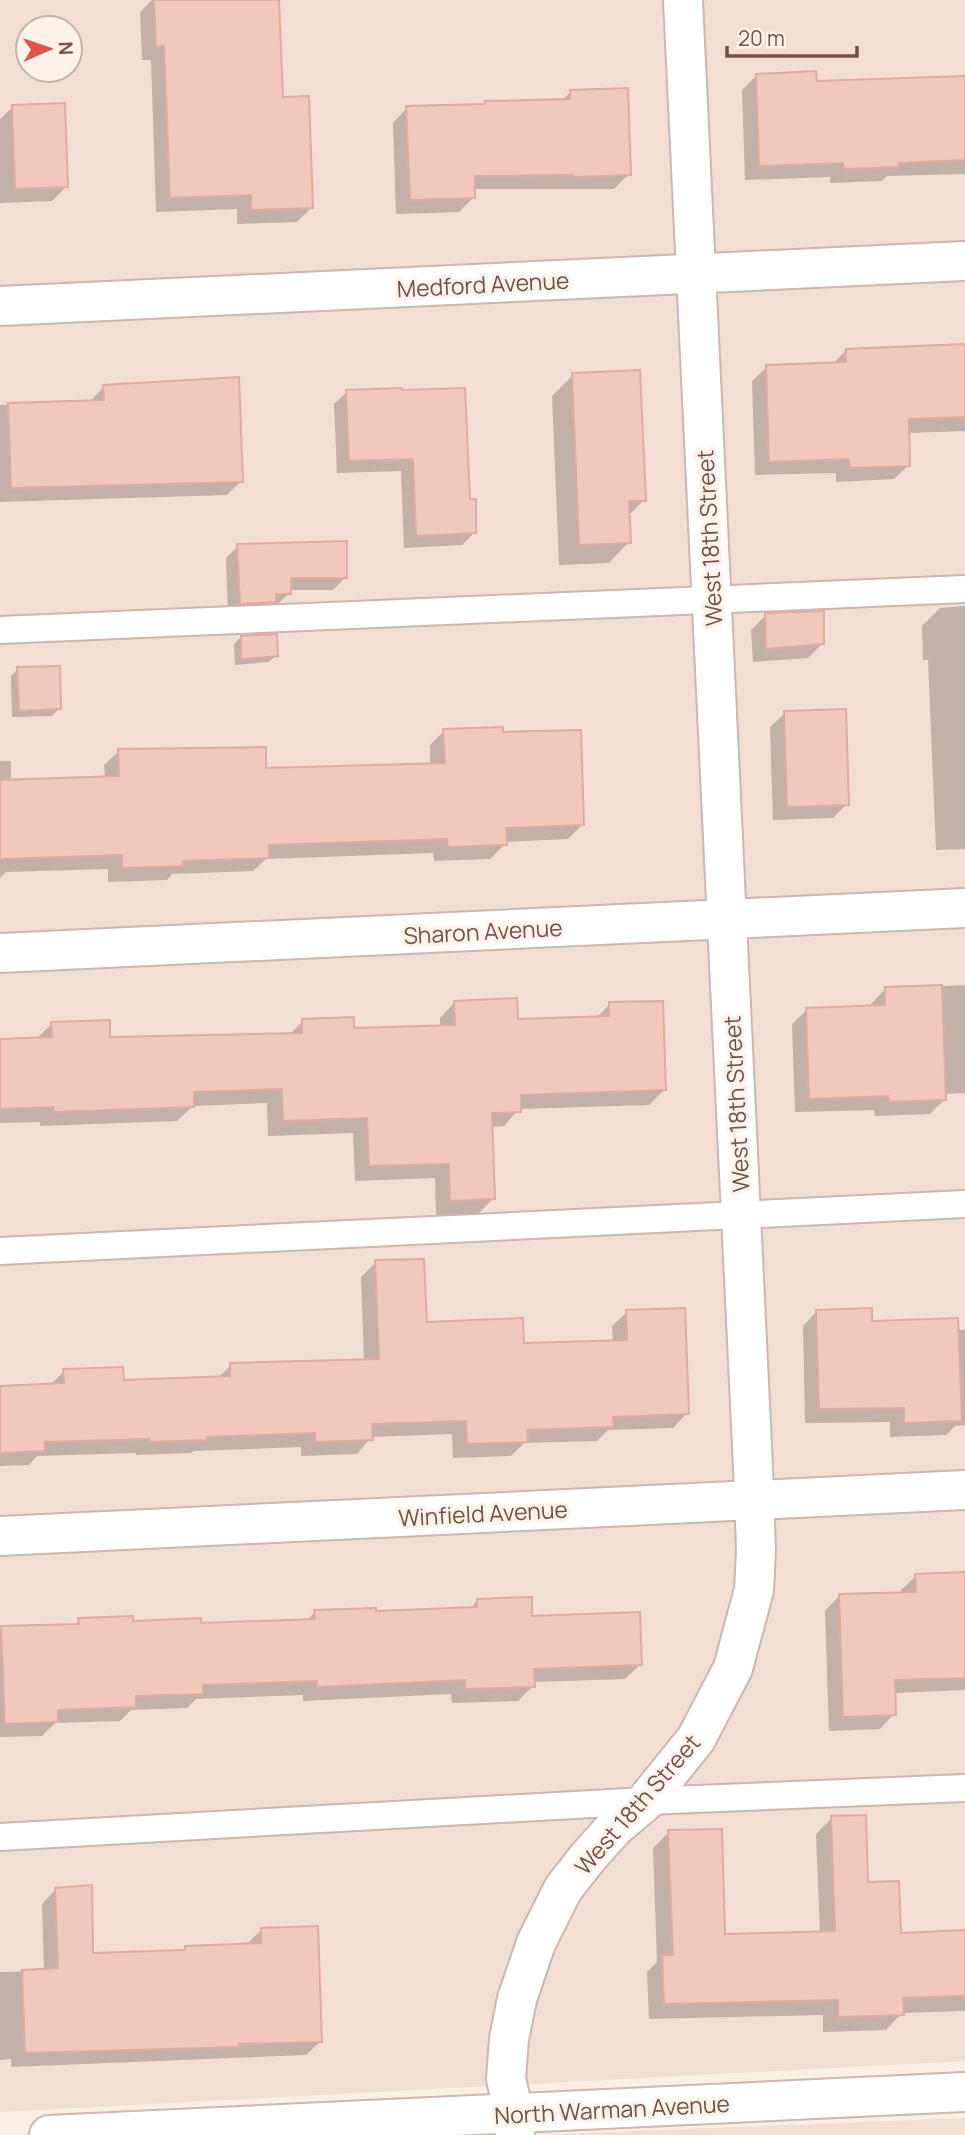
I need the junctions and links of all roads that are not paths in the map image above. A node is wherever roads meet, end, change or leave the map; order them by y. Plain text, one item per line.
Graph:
1 (683, 0) edge
2 (965, 261) edge
3 (697, 274) junction
4 (0, 306) edge
5 (965, 589) edge
6 (712, 600) junction
7 (0, 630) edge
8 (965, 908) edge
9 (727, 919) junction
10 (0, 953) edge
11 (965, 1204) edge
12 (741, 1214) junction
13 (0, 1251) edge
14 (965, 1490) edge
15 (754, 1500) junction
16 (0, 1536) edge
17 (965, 1788) edge
18 (646, 1801) junction
19 (0, 1837) edge
20 (965, 2092) edge
21 (515, 2124) edge
22 (49, 2135) edge

1 - 3 street, West 18th Street
2 - 3 street, Medford Avenue
3 - 4 street, Medford Avenue
3 - 6 street, West 18th Street
5 - 6 lane
6 - 7 lane
6 - 9 street, West 18th Street
8 - 9 street, Sharon Avenue
9 - 10 street, Sharon Avenue
9 - 12 street, West 18th Street
11 - 12 lane
12 - 13 lane
12 - 15 street, West 18th Street
14 - 15 street, Winfield Avenue
15 - 16 street, Winfield Avenue
15 - 18 street, West 18th Street
17 - 18 lane
18 - 19 lane
18 - 21 street, West 18th Street
20 - 21 street, North Warman Avenue
21 - 22 street, North Warman Avenue

